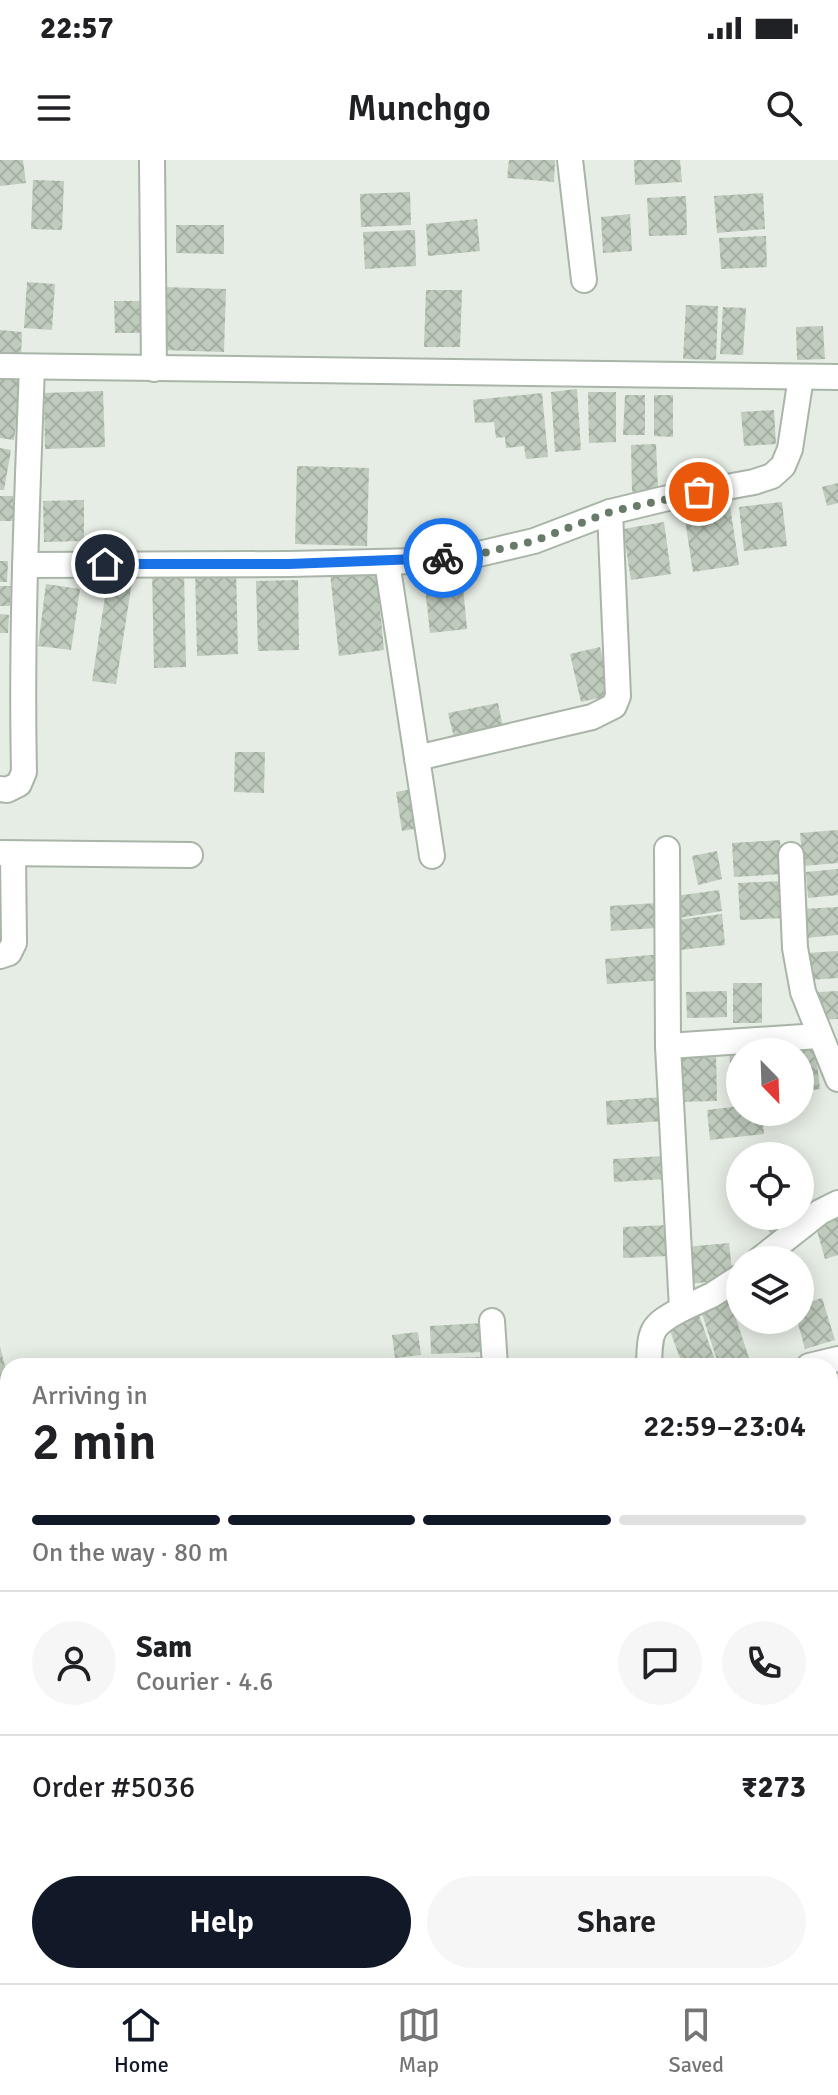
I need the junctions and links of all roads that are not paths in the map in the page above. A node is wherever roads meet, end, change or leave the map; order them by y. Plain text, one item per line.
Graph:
1 (152, 160) edge
2 (570, 160) edge
3 (584, 280) dead end
4 (0, 366) edge
5 (32, 367) junction
6 (154, 369) junction
7 (801, 377) junction
8 (838, 377) edge
9 (610, 512) junction
10 (387, 562) junction
11 (25, 565) junction
12 (417, 758) junction
13 (0, 789) edge
14 (667, 849) dead end
15 (6, 854) edge
16 (190, 855) dead end
17 (791, 855) dead end
18 (432, 856) dead end
19 (0, 956) edge
20 (819, 1036) junction
21 (668, 1046) junction
22 (838, 1079) edge
23 (838, 1203) edge
24 (777, 1246) edge
25 (726, 1286) edge
26 (682, 1309) junction
27 (492, 1321) dead end
28 (494, 1358) edge
29 (649, 1358) edge

1 - 6 street
2 - 3 street
4 - 5 street
5 - 6 street
5 - 11 street
6 - 7 street
7 - 8 street
7 - 9 street
9 - 10 street
9 - 12 street
10 - 11 street
10 - 12 street
11 - 13 street
12 - 18 street
14 - 21 street
15 - 16 street
15 - 19 street
17 - 20 street
20 - 21 street
20 - 22 street
21 - 26 street
23 - 24 street
25 - 26 street
26 - 29 street
27 - 28 street

